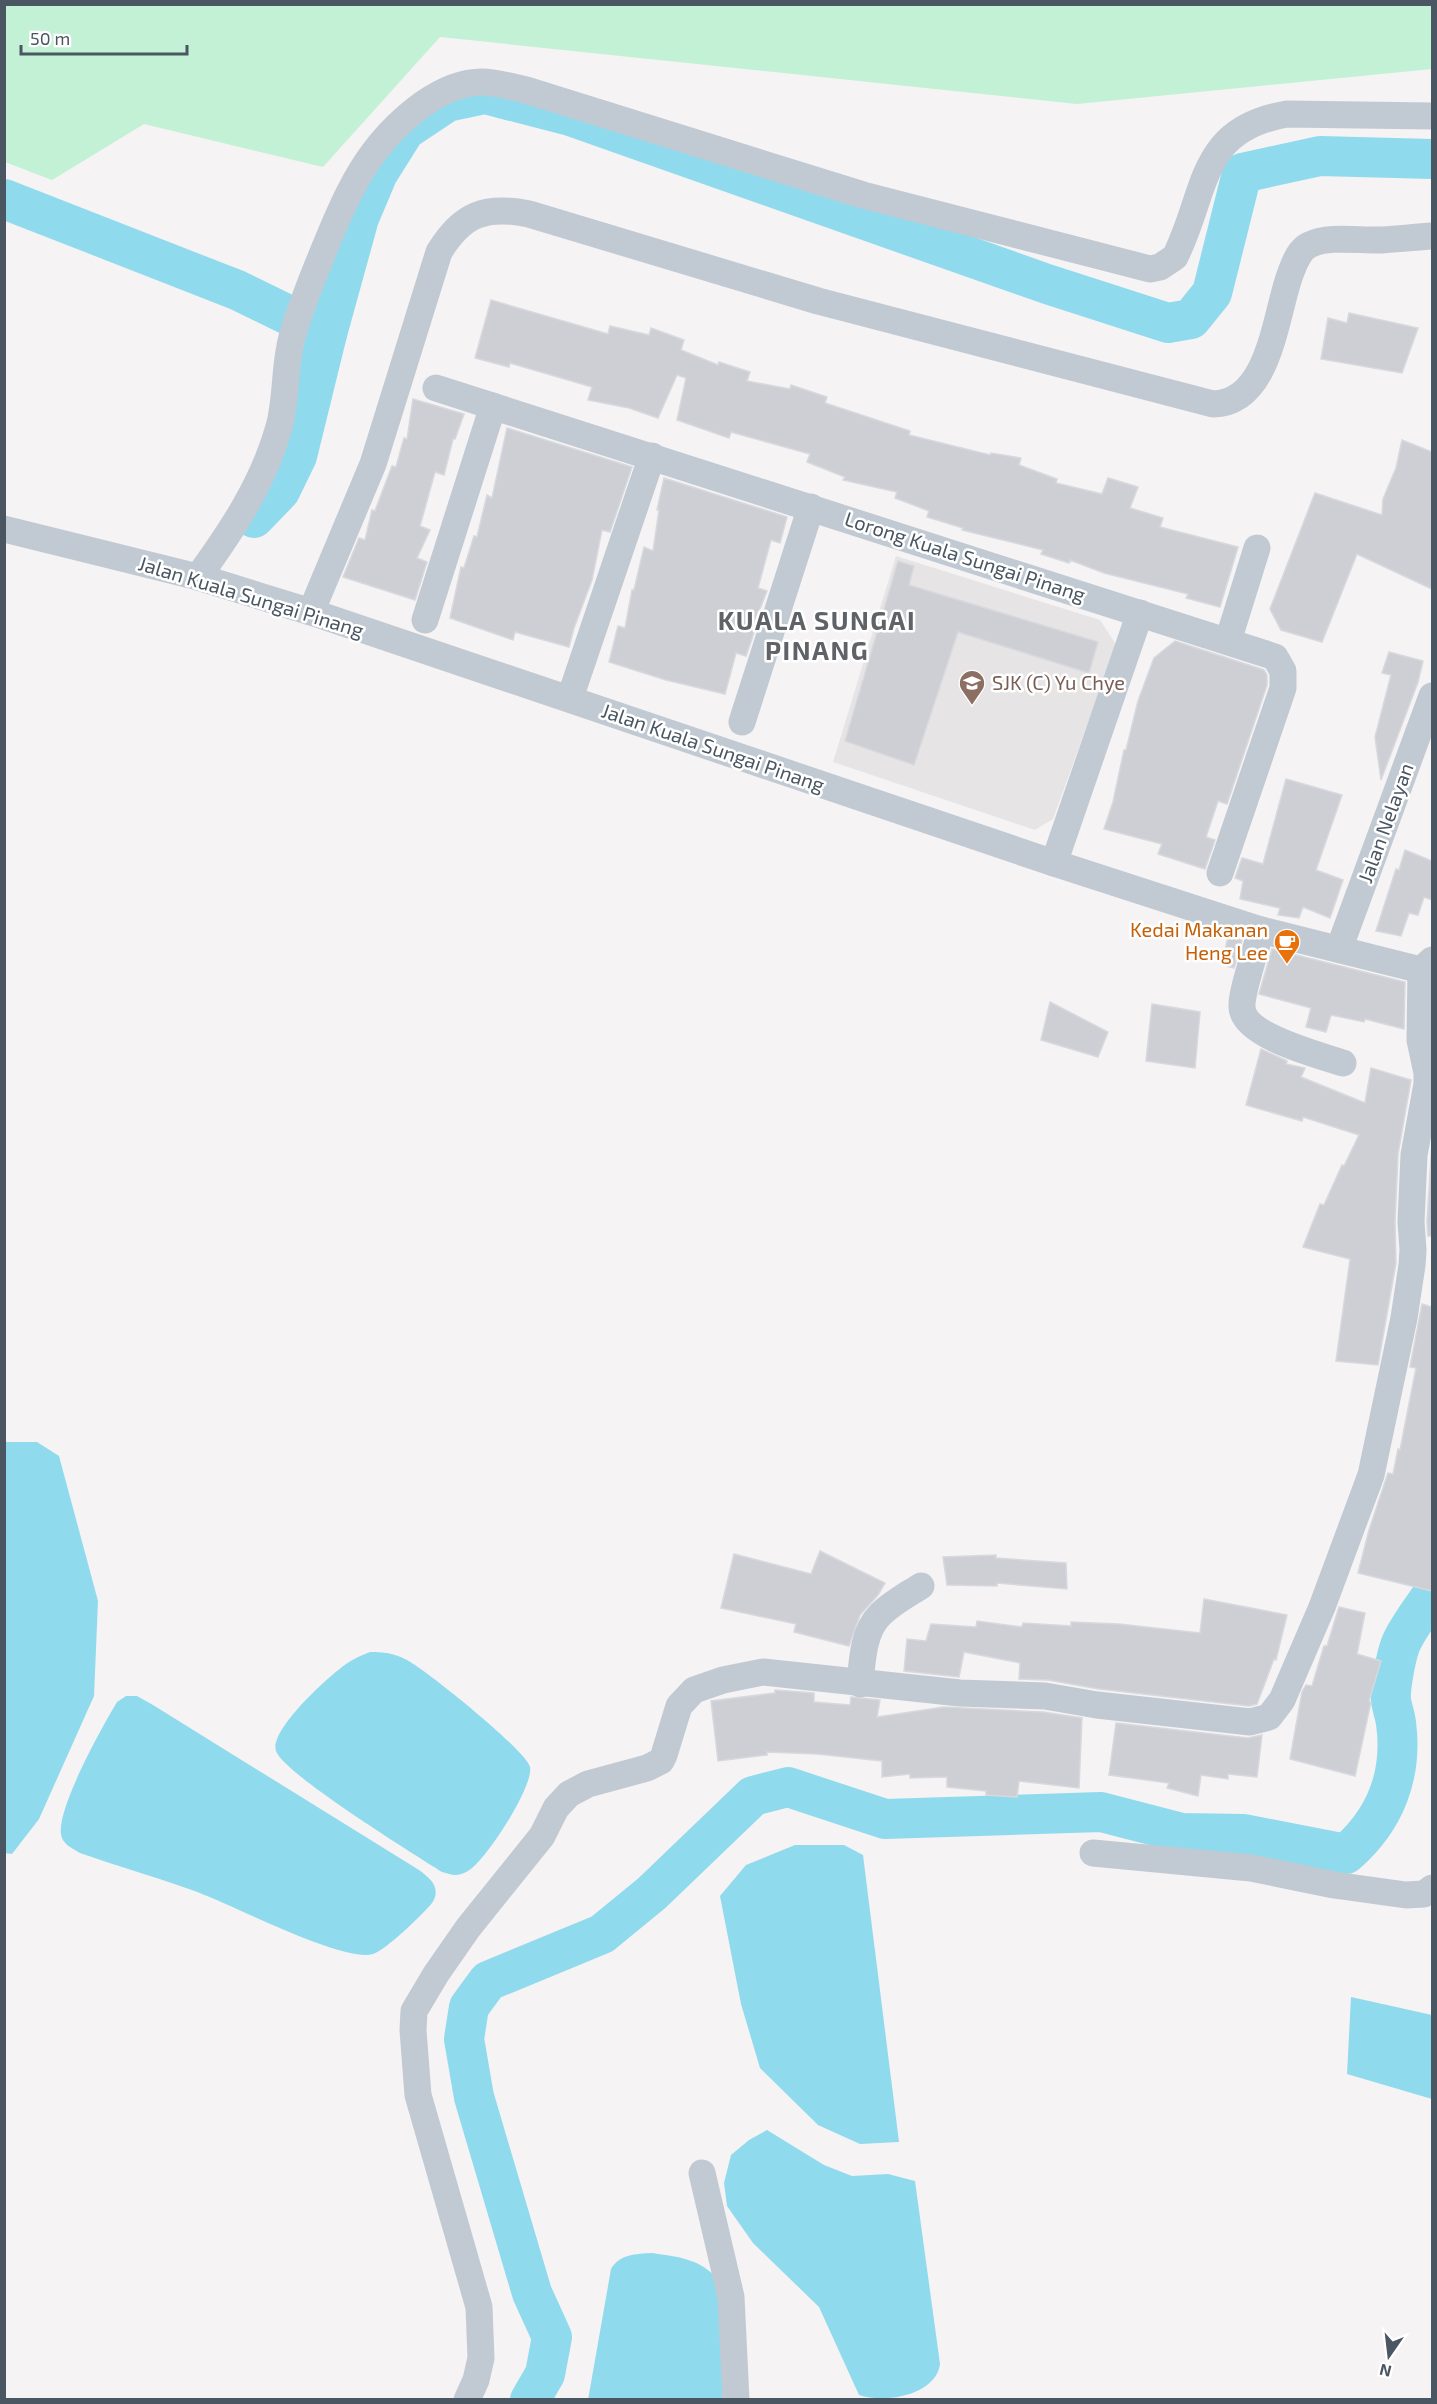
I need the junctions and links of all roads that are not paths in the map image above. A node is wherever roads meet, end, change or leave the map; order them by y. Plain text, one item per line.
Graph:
1 (1432, 116) edge
2 (1432, 236) edge
3 (436, 388) dead end
4 (492, 406) junction
5 (652, 456) junction
6 (811, 507) junction
7 (4, 529) edge
8 (1257, 548) dead end
9 (198, 578) junction
10 (311, 612) junction
11 (1140, 613) junction
12 (425, 620) dead end
13 (1228, 641) junction
14 (1432, 696) edge
15 (570, 698) junction
16 (742, 722) dead end
17 (1053, 863) junction
18 (1220, 873) dead end
19 (1261, 930) junction
20 (1339, 949) junction
21 (1427, 965) edge
22 (1343, 1063) dead end
23 (921, 1587) dead end
24 (860, 1683) junction
25 (1093, 1853) dead end
26 (1432, 1888) edge
27 (702, 2173) dead end
28 (467, 2400) edge
29 (736, 2400) edge

1 - 9 street
2 - 10 street
3 - 4 street, Lorong Kuala Sungai Pinang
4 - 5 street, Lorong Kuala Sungai Pinang
4 - 12 street
5 - 6 street, Lorong Kuala Sungai Pinang
5 - 15 street
6 - 11 street, Lorong Kuala Sungai Pinang
6 - 16 street
7 - 9 street, Jalan Kuala Sungai Pinang
8 - 13 street
9 - 10 street, Jalan Kuala Sungai Pinang
10 - 15 street, Jalan Kuala Sungai Pinang
11 - 13 street, Lorong Kuala Sungai Pinang
11 - 17 street
13 - 18 street, Lorong Kuala Sungai Pinang
14 - 20 street, Jalan Nelayan
15 - 17 street, Jalan Kuala Sungai Pinang
17 - 19 street, Jalan Kuala Sungai Pinang
19 - 20 street, Jalan Kuala Sungai Pinang
19 - 22 street
20 - 21 street, Jalan Kuala Sungai Pinang
21 - 24 street
23 - 24 street
24 - 28 street
25 - 26 street
27 - 29 street

